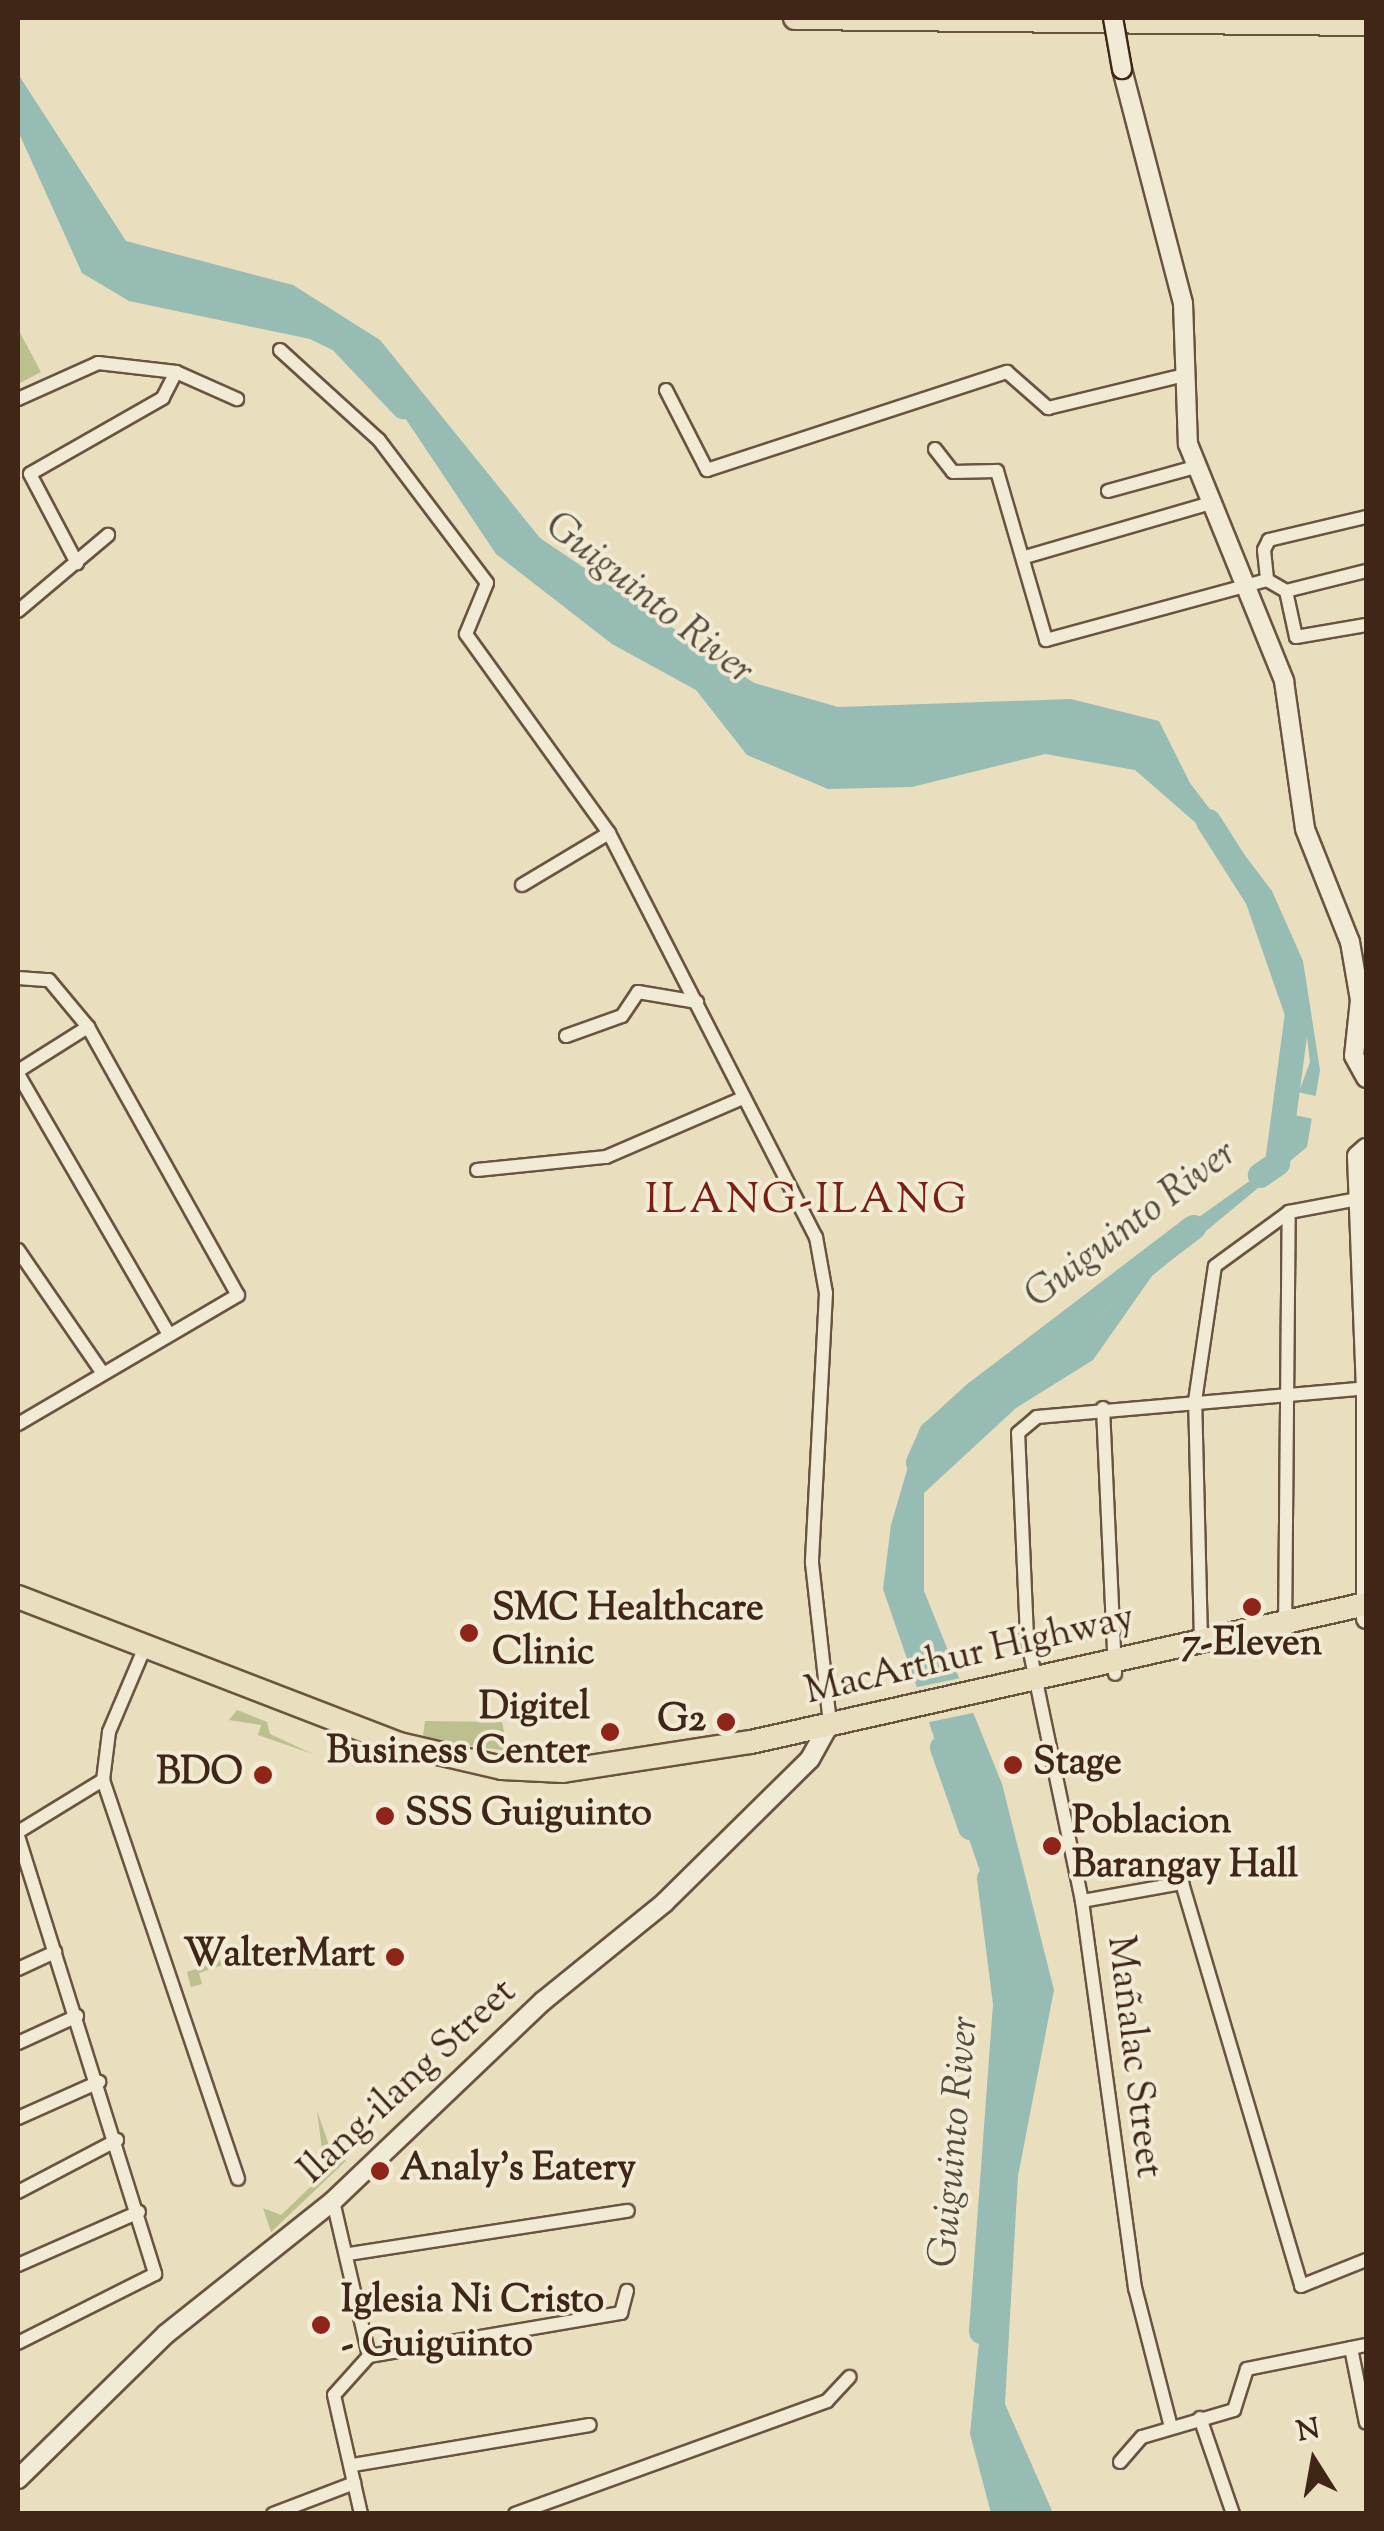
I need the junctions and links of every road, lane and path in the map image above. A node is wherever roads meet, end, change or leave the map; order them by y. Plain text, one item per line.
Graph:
1 (795, 18) edge
2 (1113, 18) edge
3 (1366, 24) edge
4 (280, 350) dead end
5 (176, 372) junction
6 (1180, 376) junction
7 (666, 390) dead end
8 (237, 398) dead end
9 (18, 399) edge
10 (935, 449) dead end
11 (1196, 467) junction
12 (1108, 491) dead end
13 (1207, 504) junction
14 (1366, 517) edge
15 (108, 535) dead end
16 (1025, 557) junction
17 (77, 562) junction
18 (1366, 571) edge
19 (1267, 580) junction
20 (1240, 584) junction
21 (1286, 591) junction
22 (20, 603) edge
23 (1366, 624) edge
24 (609, 833) junction
25 (522, 885) dead end
26 (18, 978) edge
27 (697, 1002) junction
28 (88, 1027) junction
29 (566, 1036) dead end
30 (18, 1073) edge
31 (1366, 1078) edge
32 (742, 1098) junction
33 (1366, 1148) edge
34 (476, 1170) dead end
35 (1358, 1200) junction
36 (1289, 1212) junction
37 (18, 1250) edge
38 (168, 1333) junction
39 (102, 1372) junction
40 (1366, 1388) edge
41 (1282, 1395) junction
42 (1196, 1401) junction
43 (1102, 1408) junction
44 (20, 1417) edge
45 (18, 1597) edge
46 (18, 1612) edge
47 (1366, 1612) edge
48 (1284, 1630) junction
49 (1201, 1641) junction
50 (142, 1653) junction
51 (1114, 1668) junction
52 (1028, 1689) junction
53 (828, 1731) junction
54 (103, 1780) junction
55 (18, 1834) edge
56 (24, 1880) edge
57 (1082, 1901) junction
58 (54, 1952) junction
59 (18, 1969) edge
60 (77, 2016) junction
61 (18, 2043) edge
62 (99, 2082) junction
63 (18, 2118) edge
64 (117, 2140) junction
65 (238, 2179) dead end
66 (18, 2192) edge
67 (333, 2201) junction
68 (628, 2211) dead end
69 (138, 2212) junction
70 (349, 2254) junction
71 (1366, 2260) edge
72 (18, 2265) edge
73 (627, 2291) dead end
74 (18, 2343) edge
75 (1366, 2345) edge
76 (1351, 2348) junction
77 (369, 2356) junction
78 (850, 2377) dead end
79 (1200, 2418) junction
80 (1366, 2423) edge
81 (590, 2425) dead end
82 (1171, 2427) junction
83 (1120, 2462) dead end
84 (353, 2465) junction
85 (18, 2479) edge
86 (354, 2483) junction
87 (273, 2514) edge
88 (361, 2514) edge
89 (515, 2514) edge
90 (1233, 2514) edge

1 - 3 highway
2 - 6 street, bridge
4 - 24 street
5 - 8 street
5 - 9 street
5 - 17 street
6 - 7 street
6 - 11 street
10 - 16 street
11 - 12 street
11 - 13 street
13 - 16 street
13 - 20 street
14 - 19 street
15 - 17 street
16 - 20 street
17 - 22 street
18 - 21 street
19 - 20 street
19 - 21 street
20 - 31 street
21 - 23 street
24 - 25 street
24 - 27 street
26 - 28 street
27 - 29 street
27 - 32 street
28 - 30 street
28 - 38 street
30 - 38 street
32 - 34 street
32 - 53 street
33 - 35 street
35 - 36 street
35 - 40 street
36 - 41 street
36 - 42 street
37 - 39 street
38 - 39 street
39 - 44 street
40 - 41 street, Mañalac Street
40 - 47 street
41 - 42 street, Mañalac Street
41 - 48 street
42 - 43 street, Mañalac Street
42 - 49 street
43 - 51 street
43 - 52 street, Mañalac Street
45 - 50 highway, MacArthur Highway
46 - 50 highway, MacArthur Highway
47 - 48 highway, MacArthur Highway
48 - 49 highway, MacArthur Highway
48 - 51 highway, MacArthur Highway
49 - 51 highway, MacArthur Highway
50 - 53 highway, MacArthur Highway
50 - 54 street
51 - 52 highway, MacArthur Highway
52 - 53 highway, MacArthur Highway
52 - 57 street, Mañalac Street
53 - 67 street, Ilang-ilang Street
54 - 55 street
54 - 65 street
55 - 56 street
56 - 58 street
57 - 71 street
57 - 82 street, Mañalac Street
58 - 59 street
58 - 60 street
60 - 61 street
60 - 62 street
62 - 63 street
62 - 64 street
64 - 66 street
64 - 69 street
67 - 70 street
67 - 85 street, Ilang-ilang Street
68 - 70 street
69 - 72 street
69 - 74 street
70 - 77 street
73 - 77 street
75 - 76 street
76 - 79 street
76 - 80 street
77 - 84 street
78 - 89 street
79 - 82 street
79 - 90 street
81 - 84 street
82 - 83 street
84 - 86 street
86 - 87 street
86 - 88 street

